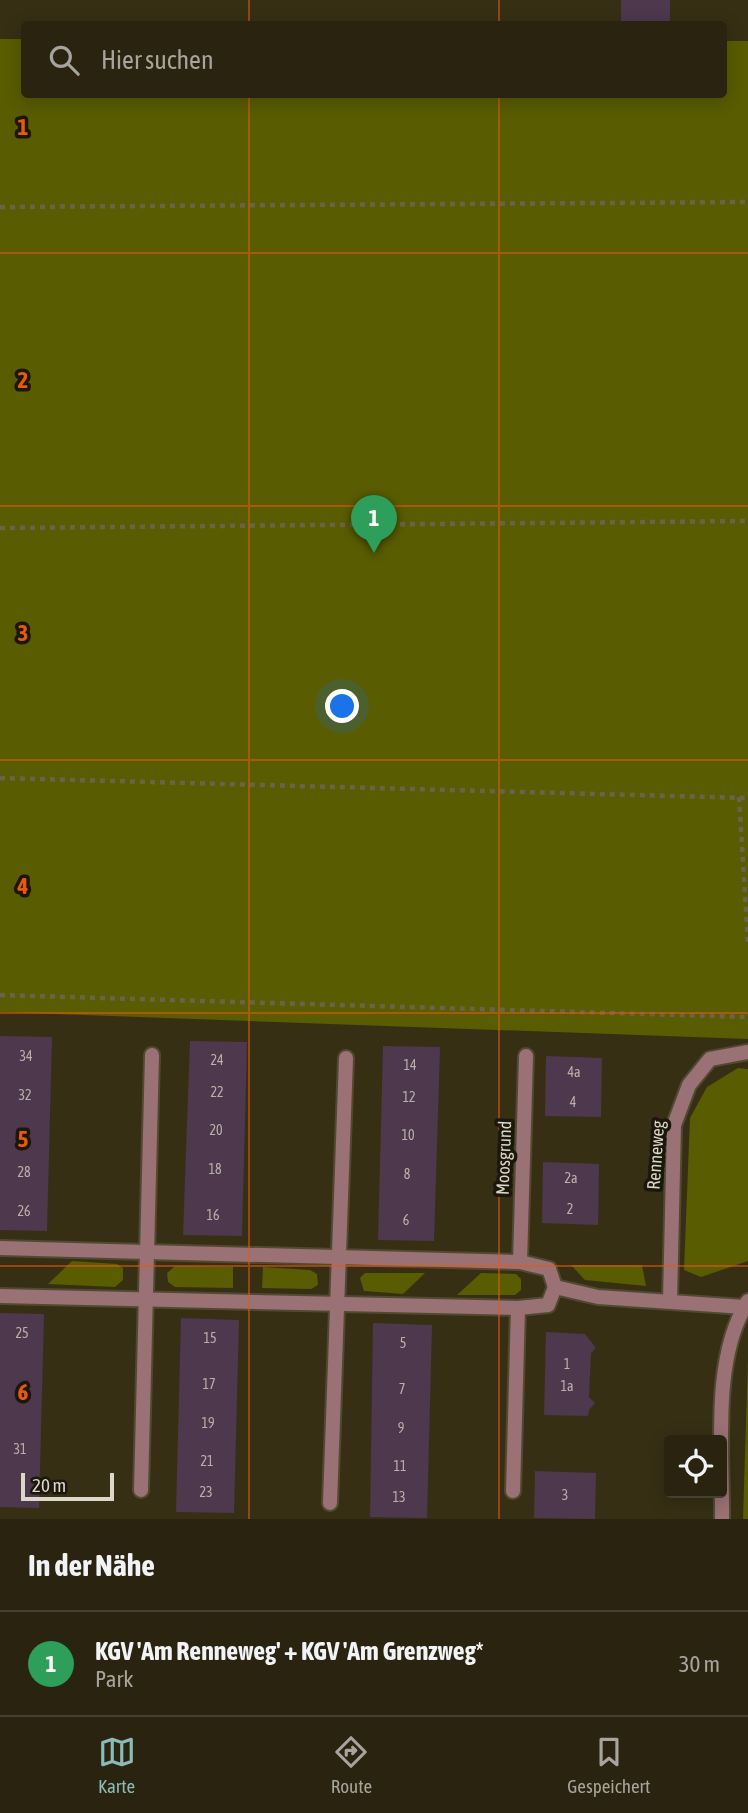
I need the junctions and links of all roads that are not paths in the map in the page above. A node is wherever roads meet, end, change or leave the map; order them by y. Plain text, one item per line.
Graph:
1 (748, 1052) edge
2 (152, 1055) dead end
3 (526, 1056) dead end
4 (346, 1058) dead end
5 (0, 1248) edge
6 (146, 1254) junction
7 (339, 1258) junction
8 (520, 1262) junction
9 (555, 1287) junction
10 (0, 1296) edge
11 (145, 1299) junction
12 (670, 1301) junction
13 (337, 1303) junction
14 (746, 1304) edge
15 (518, 1308) junction
16 (141, 1490) dead end
17 (513, 1491) dead end
18 (330, 1503) dead end
19 (722, 1519) edge

1 - 12 street, Renneweg
2 - 6 street
3 - 8 street, Moosgrund
4 - 7 street
5 - 6 street
6 - 7 street
6 - 11 street
7 - 8 street
7 - 13 street
8 - 9 street
9 - 12 street
9 - 15 street
10 - 11 street
11 - 13 street
11 - 16 street
12 - 14 street
13 - 15 street
13 - 18 street
14 - 19 street
15 - 17 street

